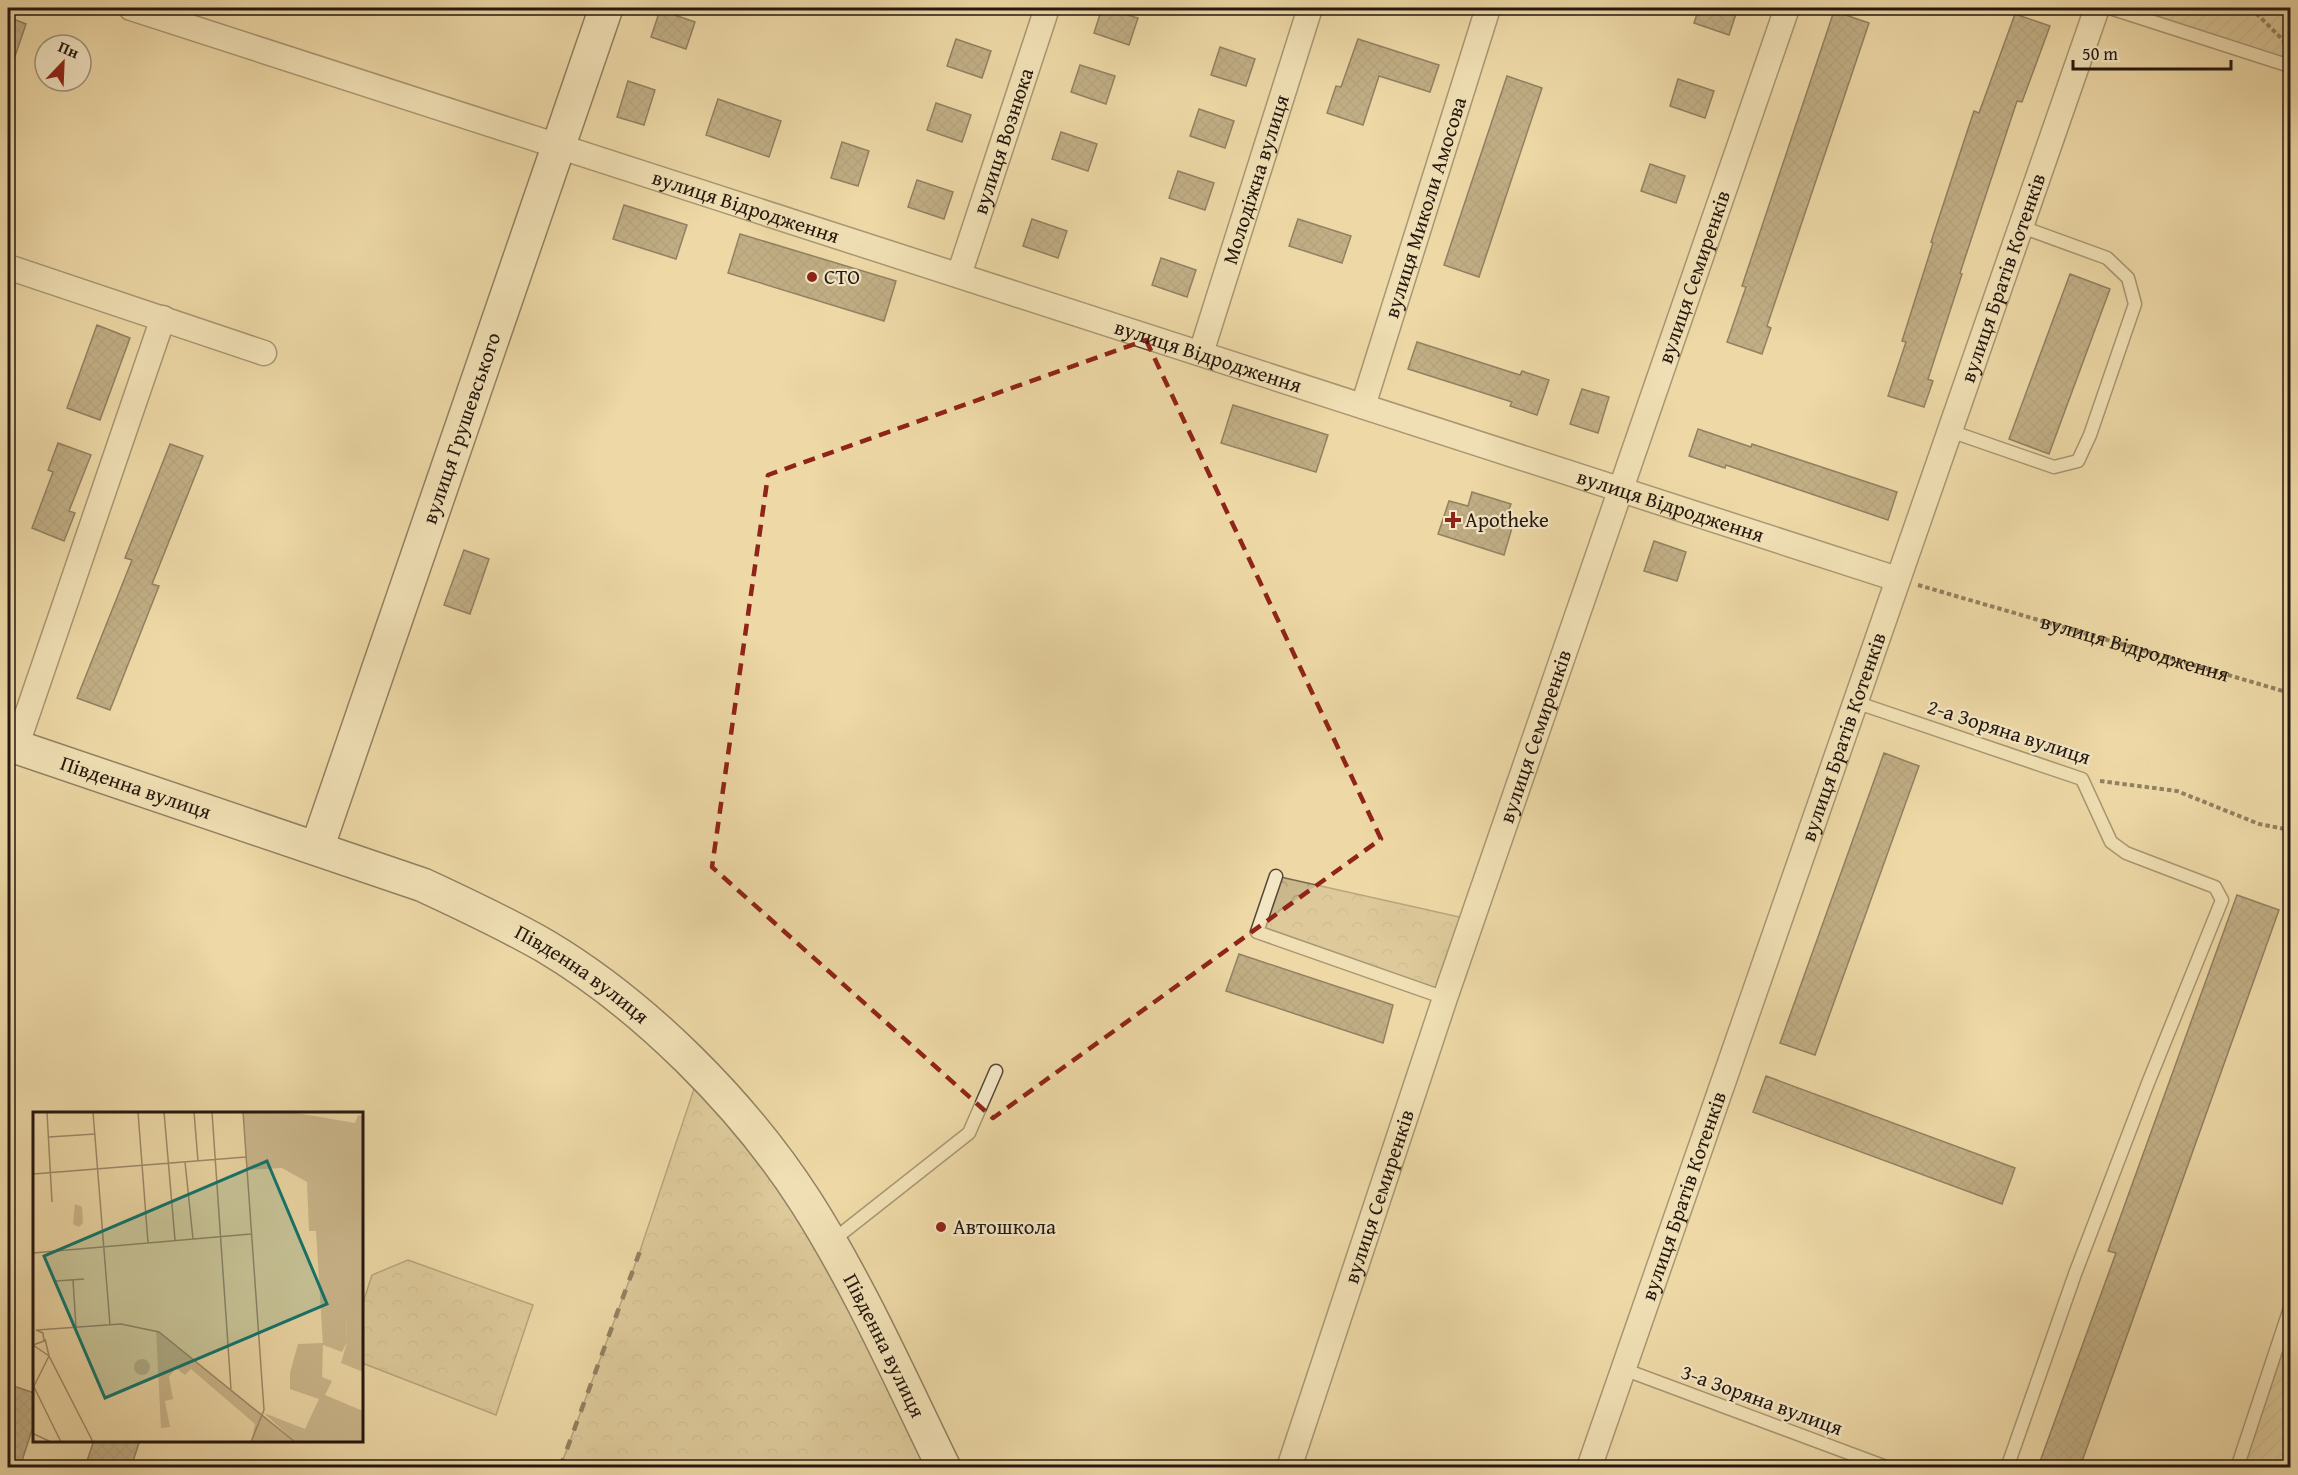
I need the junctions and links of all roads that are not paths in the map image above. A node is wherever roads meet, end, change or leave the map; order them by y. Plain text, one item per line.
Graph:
1 (131, 8) edge
2 (606, 8) edge
3 (1047, 8) edge
4 (1310, 8) edge
5 (1488, 8) edge
6 (1787, 8) edge
7 (2097, 8) edge
8 (2110, 8) edge
9 (2290, 66) edge
10 (560, 146) junction
11 (2019, 226) junction
12 (8, 267) edge
13 (959, 275) junction
14 (163, 318) junction
15 (264, 353) dead end
16 (1201, 353) junction
17 (1363, 406) junction
18 (1950, 431) junction
19 (1622, 489) junction
20 (1897, 579) junction
21 (1855, 702) junction
22 (12, 745) edge
23 (317, 848) junction
24 (1276, 876) dead end
25 (1445, 998) junction
26 (996, 1071) dead end
27 (829, 1243) junction
28 (2290, 1308) edge
29 (1623, 1369) junction
30 (944, 1467) edge
31 (1289, 1467) edge
32 (1589, 1467) edge
33 (1889, 1467) edge
34 (2007, 1467) edge
35 (2237, 1467) edge

1 - 10 street, вулиця Відродження
2 - 10 main road, вулиця Грушевського
3 - 13 street, вулиця Вознюка
4 - 16 street, Молодіжна вулиця
5 - 17 street, вулиця Миколи Амосова
6 - 19 street, вулиця Семиренків
7 - 11 street, вулиця Братів Котенків
8 - 9 lane
10 - 13 street, вулиця Відродження
10 - 23 main road, вулиця Грушевського
11 - 18 street, вулиця Братів Котенків
11 - 18 lane
12 - 14 street
13 - 16 street, вулиця Відродження
14 - 15 street
14 - 22 street
16 - 17 street, вулиця Відродження
17 - 19 street, вулиця Відродження
18 - 20 street, вулиця Братів Котенків
19 - 20 street, вулиця Відродження
19 - 25 street, вулиця Семиренків
20 - 21 street, вулиця Братів Котенків
21 - 29 street, вулиця Братів Котенків
21 - 34 lane, 2-а Зоряна вулиця
22 - 23 main road, Південна вулиця
23 - 27 main road, Південна вулиця
24 - 25 lane
25 - 31 street, вулиця Семиренків
26 - 27 lane
27 - 30 main road, Південна вулиця
28 - 35 lane
29 - 32 street, вулиця Братів Котенків
29 - 33 lane, 3-а Зоряна вулиця

